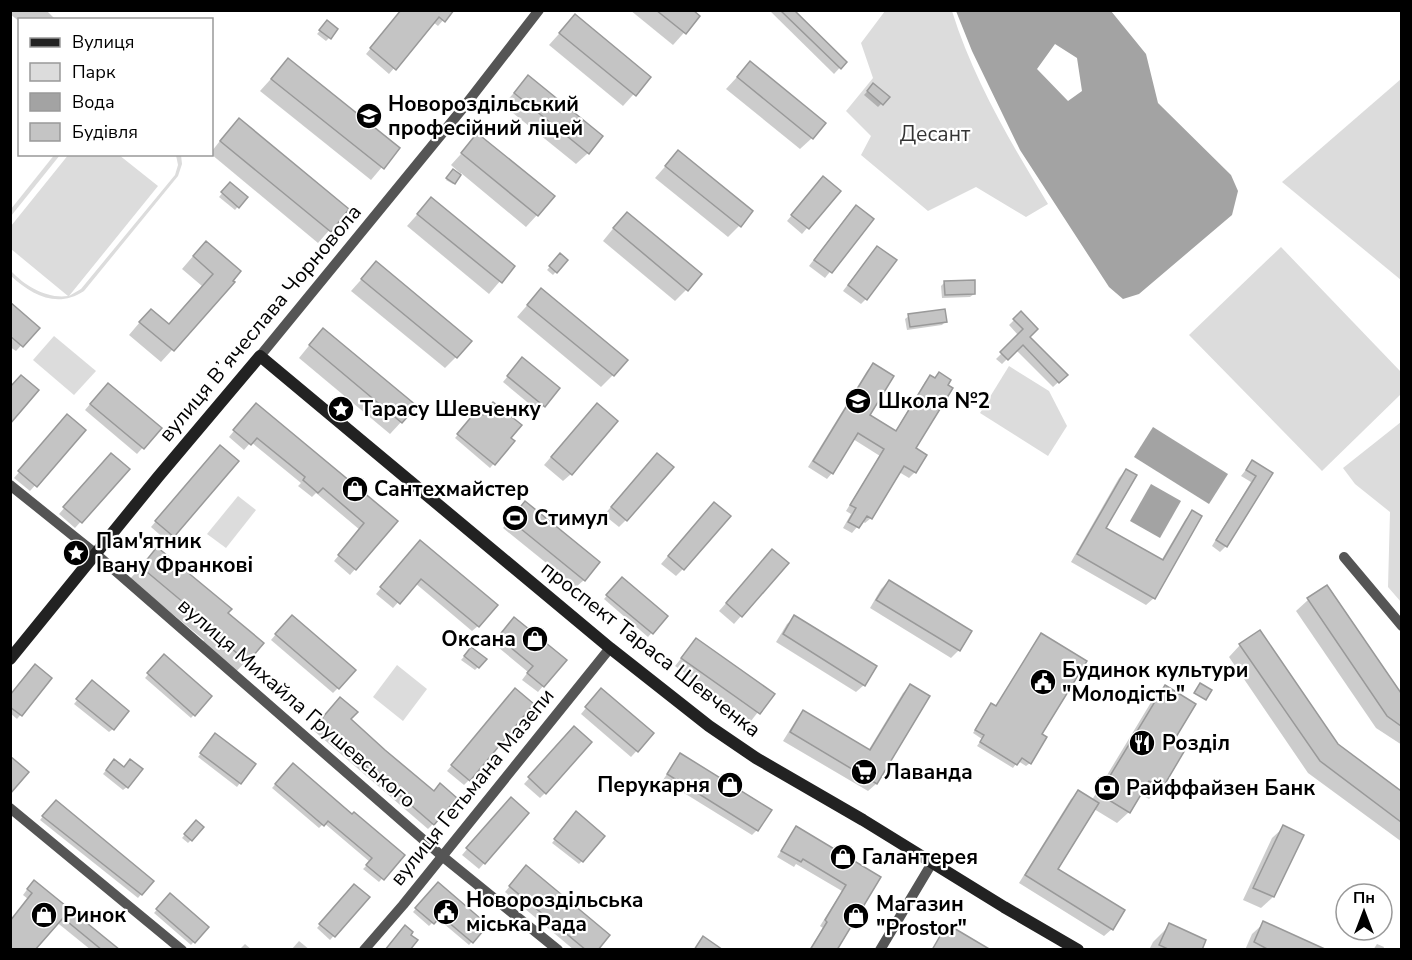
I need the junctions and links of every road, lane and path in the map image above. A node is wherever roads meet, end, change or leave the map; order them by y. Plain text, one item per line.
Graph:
1 (539, 10) edge
2 (260, 356) junction
3 (10, 484) edge
4 (96, 554) junction
5 (1344, 557) dead end
6 (1401, 626) edge
7 (610, 648) junction
8 (10, 659) edge
9 (10, 808) edge
10 (442, 856) junction
11 (932, 863) junction
12 (182, 950) edge
13 (364, 950) edge
14 (558, 950) edge
15 (880, 950) edge
16 (1078, 950) edge

1 - 2 street, вулиця Вʼячеслава Чорновола
2 - 4 street, вулиця Вʼячеслава Чорновола
2 - 7 street, проспект Тараса Шевченка
3 - 4 street, вулиця Михайла Грушевського
4 - 8 street, вулиця Вʼячеслава Чорновола
4 - 10 street, вулиця Михайла Грушевського
5 - 6 street
7 - 10 street, вулиця Гетьмана Мазепи
7 - 11 street, проспект Тараса Шевченка
9 - 12 street
10 - 13 street, вулиця Гетьмана Мазепи
10 - 14 street, вулиця Михайла Грушевського
11 - 15 street
11 - 16 street, проспект Тараса Шевченка

